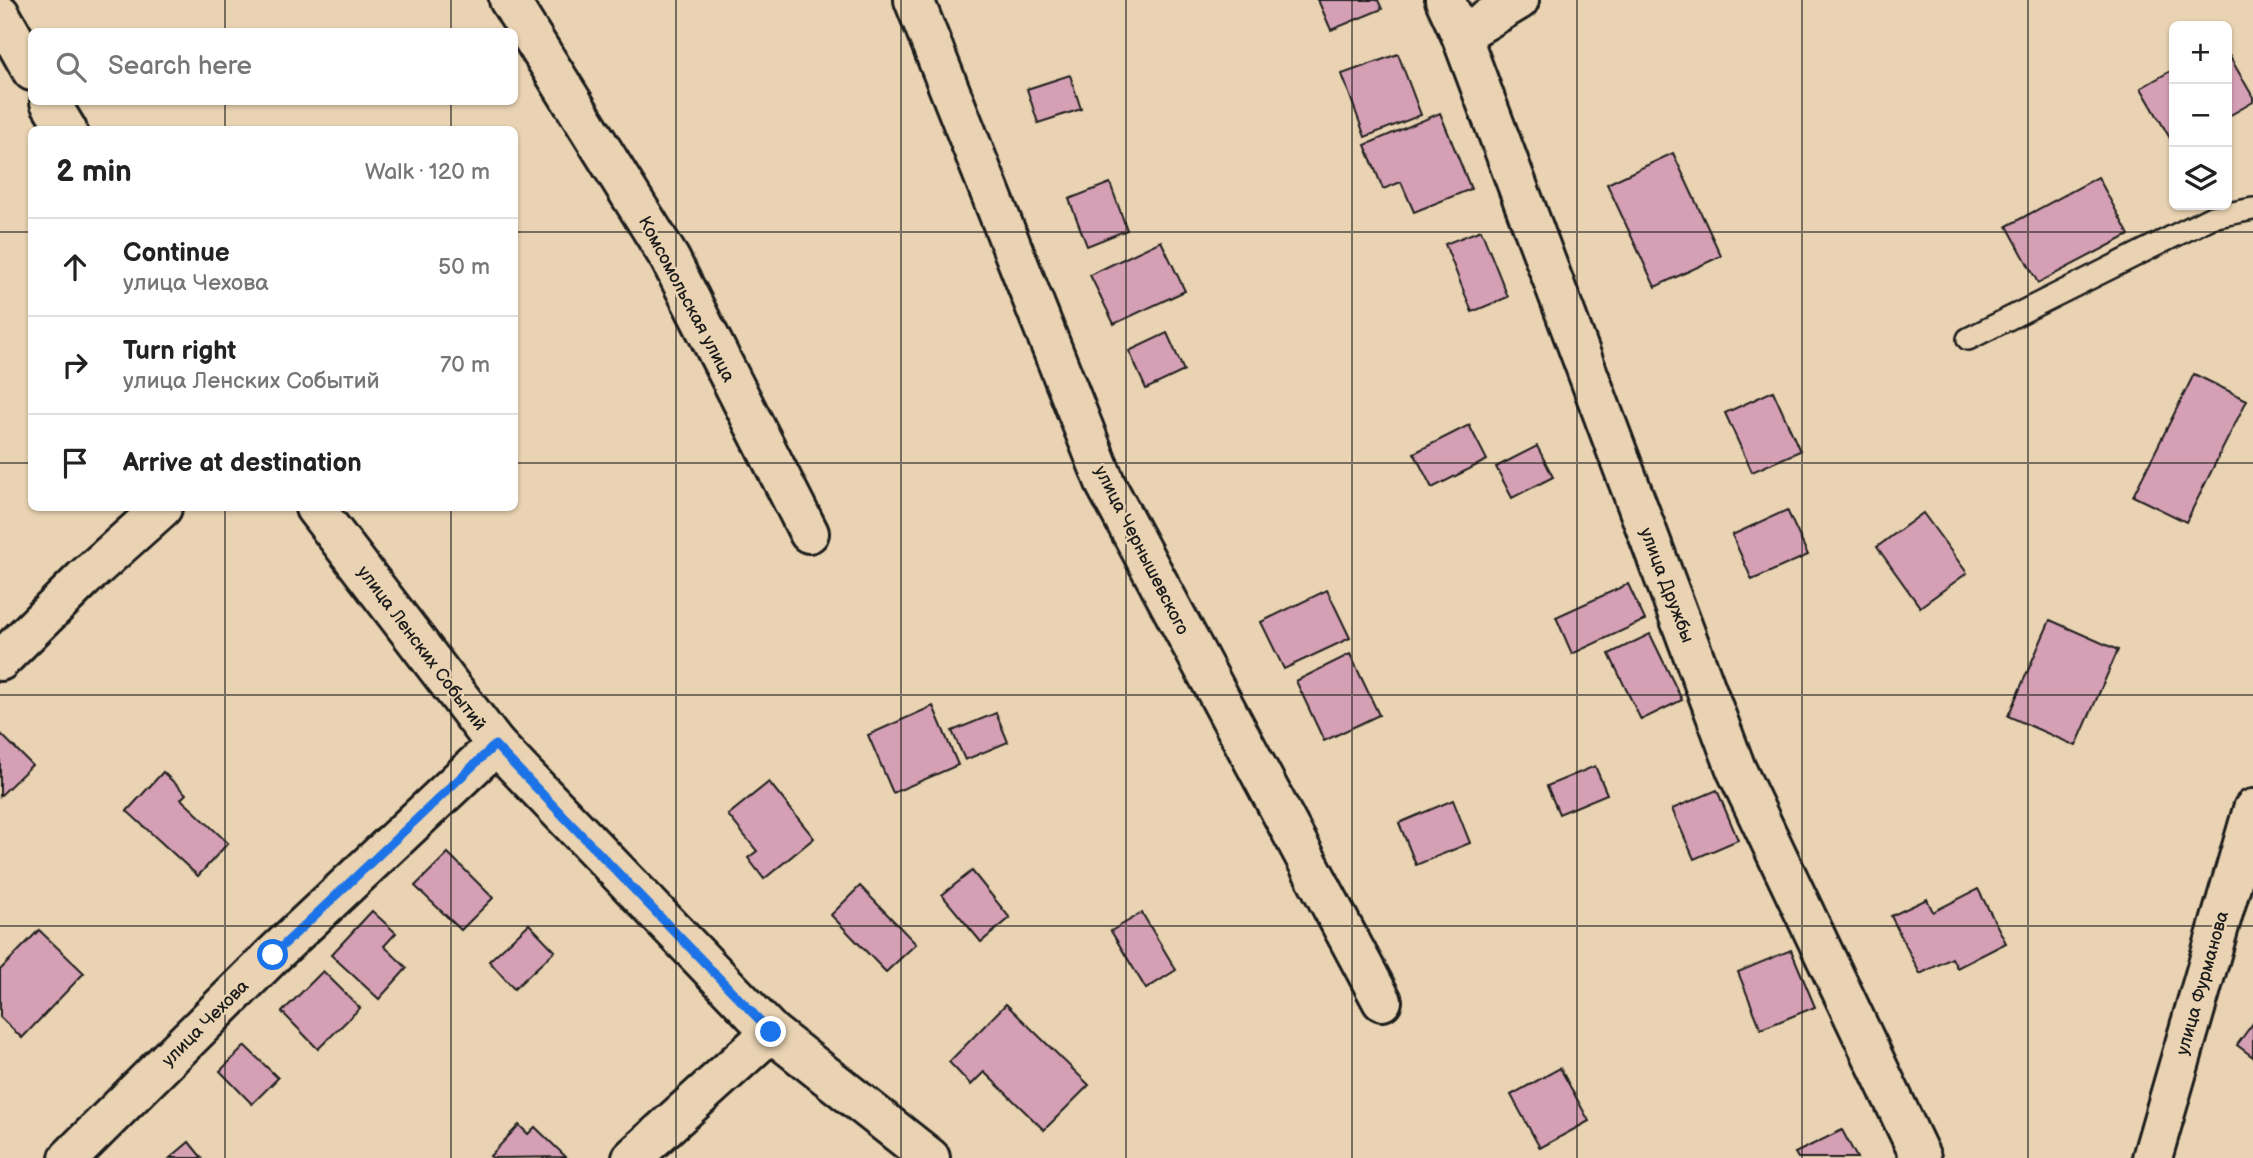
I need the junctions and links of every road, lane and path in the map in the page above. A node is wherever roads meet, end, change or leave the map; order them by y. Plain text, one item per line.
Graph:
1 (509, 0) edge
2 (914, 0) edge
3 (1445, 0) edge
4 (1519, 0) edge
5 (0, 14) edge
6 (1461, 35) junction
7 (28, 64) edge
8 (52, 105) edge
9 (65, 126) edge
10 (2253, 209) edge
11 (1968, 340) dead end
12 (159, 511) edge
13 (317, 511) edge
14 (809, 533) dead end
15 (0, 661) edge
16 (495, 745) junction
17 (2253, 809) edge
18 (1382, 1001) dead end
19 (771, 1032) junction
20 (69, 1158) edge
21 (632, 1158) edge
22 (930, 1158) edge
23 (1921, 1158) edge
24 (2152, 1158) edge

1 - 14 street, Комсомольская улица
2 - 18 street, улица Чернышевского
3 - 6 street, улица Дружбы
4 - 6 street
5 - 7 street
6 - 23 street, улица Дружбы
8 - 9 street
10 - 11 lane
12 - 15 street
13 - 16 street, улица Ленских Событий
16 - 19 street, улица Ленских Событий
16 - 20 street, улица Чехова
17 - 24 street, улица Фурманова
19 - 21 street
19 - 22 street, улица Ленских Событий

